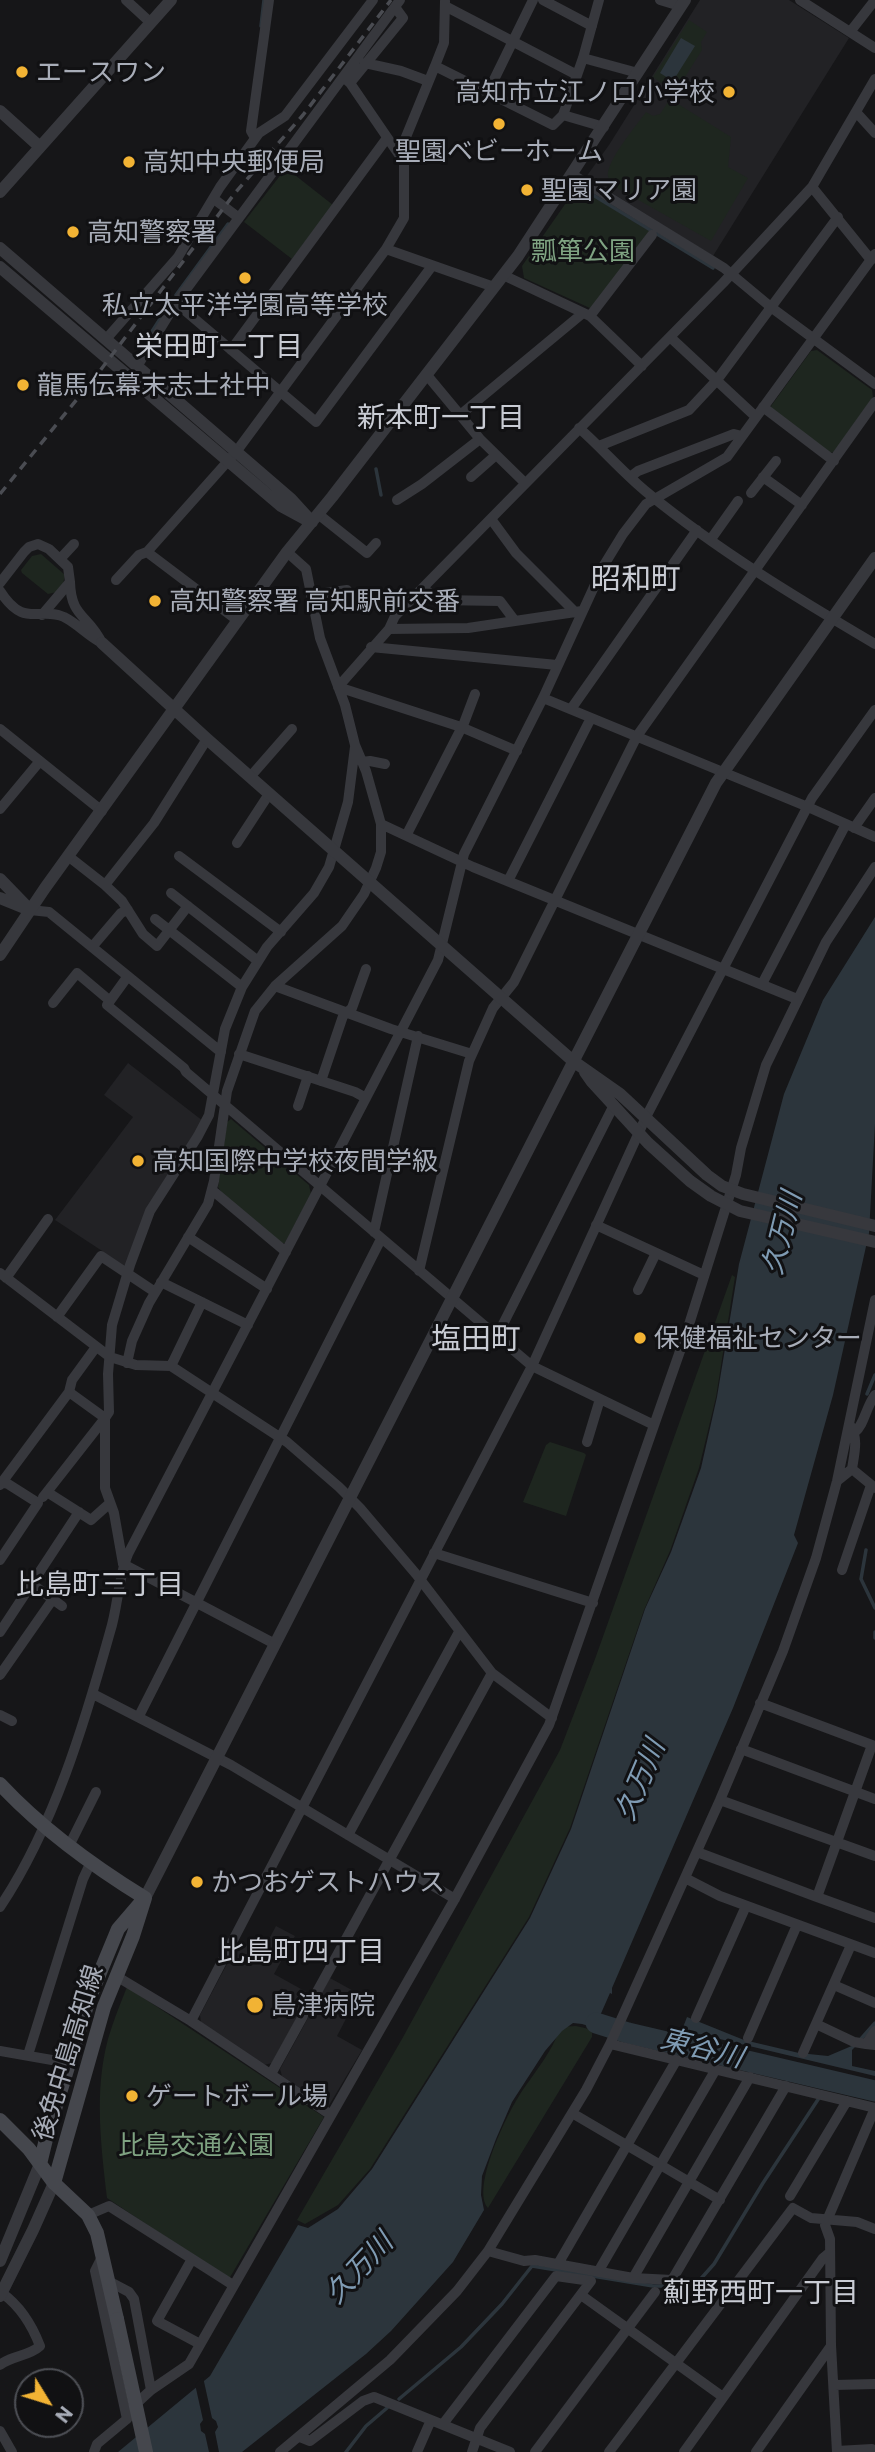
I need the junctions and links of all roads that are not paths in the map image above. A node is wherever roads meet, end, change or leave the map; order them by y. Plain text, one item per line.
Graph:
1 (126, 0) edge
2 (171, 0) edge
3 (269, 0) edge
4 (373, 0) edge
5 (533, 0) edge
6 (543, 0) edge
7 (599, 0) edge
8 (660, 0) edge
9 (800, 0) edge
10 (875, 0) edge
11 (398, 3) edge
12 (445, 3) edge
13 (682, 3) edge
14 (151, 23) junction
15 (592, 26) junction
16 (850, 32) junction
17 (514, 41) junction
18 (875, 48) edge
19 (583, 58) junction
20 (366, 63) junction
21 (435, 66) junction
22 (638, 73) junction
23 (578, 75) junction
24 (875, 79) edge
25 (347, 80) junction
26 (428, 81) junction
27 (488, 92) junction
28 (0, 111) edge
29 (856, 112) junction
30 (564, 115) junction
31 (604, 127) junction
32 (874, 130) edge
33 (255, 138) junction
34 (387, 138) junction
35 (40, 147) junction
36 (399, 154) junction
37 (573, 175) junction
38 (812, 187) junction
39 (0, 192) edge
40 (214, 199) junction
41 (838, 217) junction
42 (239, 218) junction
43 (652, 235) dead end
44 (0, 247) edge
45 (386, 249) junction
46 (873, 257) edge
47 (432, 266) junction
48 (0, 267) edge
49 (730, 274) junction
50 (503, 275) junction
51 (494, 287) junction
52 (176, 303) junction
53 (772, 308) junction
54 (586, 315) junction
55 (670, 337) junction
56 (107, 338) junction
57 (814, 339) junction
58 (231, 350) junction
59 (138, 365) junction
60 (642, 366) junction
61 (426, 374) junction
62 (717, 380) junction
63 (875, 384) edge
64 (282, 392) junction
65 (875, 402) edge
66 (763, 407) junction
67 (460, 415) junction
68 (756, 417) junction
69 (579, 428) junction
70 (742, 436) junction
71 (480, 439) junction
72 (599, 446) junction
73 (496, 455) junction
74 (232, 457) junction
75 (776, 461) dead end
76 (834, 461) junction
77 (471, 477) dead end
78 (630, 477) junction
79 (763, 477) junction
80 (526, 483) junction
81 (751, 493) dead end
82 (655, 499) junction
83 (397, 500) dead end
84 (738, 501) dead end
85 (802, 505) junction
86 (315, 518) junction
87 (491, 519) junction
88 (697, 530) junction
89 (711, 539) junction
90 (376, 543) dead end
91 (74, 544) dead end
92 (147, 552) junction
93 (287, 552) junction
94 (875, 558) edge
95 (60, 559) junction
96 (756, 571) junction
97 (116, 580) dead end
98 (69, 582) junction
99 (0, 583) edge
100 (423, 588) junction
101 (347, 590) dead end
102 (0, 591) edge
103 (311, 595) junction
104 (579, 612) junction
105 (42, 615) junction
106 (832, 618) junction
107 (237, 620) junction
108 (515, 621) junction
109 (389, 629) junction
110 (102, 643) junction
111 (875, 644) edge
112 (371, 647) junction
113 (557, 665) junction
114 (338, 687) junction
115 (475, 694) dead end
116 (543, 698) junction
117 (571, 709) junction
118 (173, 710) junction
119 (875, 710) edge
120 (591, 718) junction
121 (865, 725) junction
122 (461, 727) junction
123 (0, 729) edge
124 (292, 729) dead end
125 (875, 732) edge
126 (637, 736) junction
127 (207, 739) junction
128 (355, 745) junction
129 (517, 751) junction
130 (40, 761) junction
131 (362, 762) junction
132 (384, 764) dead end
133 (723, 773) junction
134 (250, 777) junction
135 (269, 794) junction
136 (875, 799) edge
137 (807, 807) junction
138 (0, 809) edge
139 (102, 811) junction
140 (381, 824) junction
141 (850, 826) junction
142 (407, 834) junction
143 (875, 837) edge
144 (237, 844) dead end
145 (334, 851) junction
146 (68, 856) junction
147 (178, 856) dead end
148 (462, 862) junction
149 (875, 867) edge
150 (0, 879) edge
151 (508, 881) junction
152 (370, 882) junction
153 (106, 885) junction
154 (171, 893) dead end
155 (0, 898) edge
156 (555, 899) junction
157 (188, 906) junction
158 (30, 910) junction
159 (128, 910) junction
160 (155, 919) dead end
161 (169, 930) junction
162 (281, 932) junction
163 (639, 935) junction
164 (443, 946) junction
165 (92, 947) junction
166 (0, 955) edge
167 (258, 961) junction
168 (724, 968) junction
169 (366, 969) dead end
170 (128, 976) junction
171 (762, 984) junction
172 (275, 986) junction
173 (242, 987) junction
174 (502, 997) junction
175 (797, 999) junction
176 (109, 1000) junction
177 (53, 1003) dead end
178 (347, 1013) junction
179 (401, 1031) junction
180 (418, 1036) junction
181 (220, 1052) junction
182 (239, 1054) junction
183 (472, 1054) junction
184 (578, 1065) junction
185 (308, 1076) junction
186 (321, 1081) junction
187 (213, 1094) junction
188 (366, 1098) junction
189 (225, 1103) junction
190 (614, 1105) junction
191 (298, 1106) dead end
192 (646, 1117) junction
193 (638, 1132) junction
194 (321, 1186) junction
195 (212, 1190) junction
196 (737, 1193) junction
197 (727, 1204) junction
198 (48, 1219) dead end
199 (596, 1225) junction
200 (874, 1226) edge
201 (378, 1236) junction
202 (188, 1237) junction
203 (872, 1241) edge
204 (286, 1252) junction
205 (656, 1253) junction
206 (419, 1270) junction
207 (127, 1273) junction
208 (3, 1275) edge
209 (704, 1275) junction
210 (162, 1282) junction
211 (267, 1289) junction
212 (638, 1290) dead end
213 (155, 1293) junction
214 (453, 1299) junction
215 (875, 1300) edge
216 (202, 1302) junction
217 (57, 1317) junction
218 (248, 1325) junction
219 (497, 1336) junction
220 (96, 1347) junction
221 (110, 1357) junction
222 (127, 1363) junction
223 (171, 1366) junction
224 (532, 1366) junction
225 (69, 1392) junction
226 (213, 1392) junction
227 (875, 1395) edge
228 (600, 1399) junction
229 (105, 1418) junction
230 (654, 1425) junction
231 (852, 1428) junction
232 (281, 1437) junction
233 (587, 1442) dead end
234 (852, 1469) junction
235 (837, 1481) junction
236 (0, 1483) edge
237 (873, 1486) edge
238 (47, 1492) junction
239 (351, 1497) junction
240 (38, 1503) junction
241 (110, 1503) junction
242 (79, 1513) junction
243 (434, 1553) junction
244 (0, 1560) edge
245 (124, 1564) junction
246 (842, 1570) dead end
247 (420, 1581) junction
248 (32, 1584) junction
249 (52, 1599) junction
250 (197, 1602) junction
251 (593, 1603) junction
252 (62, 1606) dead end
253 (0, 1632) edge
254 (459, 1632) junction
255 (275, 1644) junction
256 (492, 1673) junction
257 (0, 1675) edge
258 (93, 1694) junction
259 (760, 1703) junction
260 (0, 1715) edge
261 (139, 1716) junction
262 (551, 1718) junction
263 (12, 1721) dead end
264 (874, 1746) edge
265 (741, 1749) junction
266 (216, 1757) junction
267 (0, 1784) edge
268 (96, 1792) dead end
269 (856, 1792) junction
270 (875, 1799) edge
271 (720, 1800) junction
272 (303, 1807) junction
273 (43, 1825) junction
274 (348, 1835) junction
275 (837, 1843) junction
276 (69, 1846) junction
277 (696, 1852) junction
278 (875, 1856) edge
279 (390, 1861) junction
280 (91, 1862) junction
281 (685, 1878) junction
282 (817, 1897) junction
283 (145, 1898) junction
284 (455, 1899) junction
285 (746, 1906) junction
286 (0, 1907) edge
287 (875, 1918) edge
288 (797, 1924) junction
289 (851, 1945) junction
290 (875, 1953) edge
291 (116, 1976) junction
292 (834, 1985) junction
293 (875, 2003) edge
294 (696, 2018) dead end
295 (191, 2021) junction
296 (816, 2024) junction
297 (875, 2031) edge
298 (748, 2038) dead end
299 (612, 2041) junction
300 (864, 2044) edge
301 (0, 2050) edge
302 (803, 2053) dead end
303 (28, 2055) junction
304 (676, 2061) junction
305 (69, 2063) junction
306 (716, 2069) junction
307 (271, 2074) junction
308 (750, 2077) junction
309 (786, 2086) junction
310 (847, 2101) junction
311 (875, 2108) edge
312 (572, 2113) junction
313 (331, 2115) junction
314 (0, 2120) edge
315 (626, 2145) junction
316 (40, 2164) junction
317 (660, 2165) junction
318 (54, 2183) junction
319 (690, 2183) junction
320 (790, 2196) dead end
321 (720, 2200) junction
322 (88, 2215) junction
323 (828, 2218) junction
324 (875, 2229) edge
325 (488, 2251) junction
326 (829, 2253) junction
327 (103, 2255) junction
328 (192, 2259) junction
329 (0, 2261) edge
330 (558, 2264) junction
331 (598, 2272) junction
332 (633, 2278) junction
333 (110, 2281) junction
334 (233, 2285) junction
335 (655, 2292) dead end
336 (1, 2294) edge
337 (581, 2295) junction
338 (628, 2329) junction
339 (200, 2344) junction
340 (831, 2345) junction
341 (676, 2363) junction
342 (0, 2365) edge
343 (875, 2384) edge
344 (834, 2385) junction
345 (151, 2390) junction
346 (723, 2397) junction
347 (127, 2419) junction
348 (431, 2420) junction
349 (443, 2424) junction
350 (0, 2431) edge
351 (300, 2437) junction
352 (477, 2437) junction
353 (836, 2448) edge
354 (872, 2449) dead end
355 (12, 2452) edge
356 (94, 2452) edge
357 (146, 2452) edge
358 (280, 2452) edge
359 (417, 2452) edge
360 (472, 2452) edge
361 (510, 2452) edge
362 (535, 2452) edge
363 (609, 2452) edge
364 (684, 2452) edge
365 (756, 2452) edge
366 (827, 2452) edge

1 - 14 street
2 - 14 street
3 - 33 street
4 - 33 street
5 - 17 street
6 - 15 street
7 - 15 street
8 - 13 street
9 - 16 street
10 - 16 street
11 - 20 street
11 - 25 street
12 - 17 street
12 - 21 street
13 - 22 street
14 - 35 street
15 - 19 street
16 - 18 street
17 - 23 street
17 - 27 street
19 - 22 street
19 - 23 street
20 - 25 street
20 - 26 street
21 - 26 street
21 - 27 street
22 - 31 street
23 - 30 street
24 - 29 street
25 - 34 street
25 - 42 street
26 - 36 street
27 - 30 street
28 - 35 street
29 - 32 street
29 - 38 street
30 - 31 street
31 - 37 street
33 - 40 street
34 - 36 street
34 - 58 street
35 - 39 street
36 - 45 street
37 - 49 street
37 - 50 street
38 - 41 street
38 - 49 street
40 - 42 street
40 - 56 street
41 - 46 street
41 - 53 street
42 - 52 street
43 - 54 street
44 - 56 street
45 - 47 street
45 - 64 street
46 - 57 street
47 - 51 street
47 - 64 street
48 - 74 street
49 - 53 street
49 - 55 street
50 - 51 street
50 - 54 street
51 - 61 street
52 - 58 street
52 - 59 street
53 - 57 street
53 - 62 street
54 - 60 street
54 - 67 street
55 - 60 street
55 - 62 street
56 - 59 street
57 - 63 street
57 - 66 street
58 - 64 street
59 - 74 street
60 - 69 street
61 - 67 street
61 - 86 street
62 - 68 street
62 - 72 street
64 - 74 street
65 - 76 street
66 - 68 street
66 - 76 street
67 - 71 street
68 - 70 street
69 - 72 street
69 - 80 street
70 - 78 street
70 - 82 street
71 - 73 street
71 - 83 street
72 - 78 street
73 - 77 street
73 - 80 street
74 - 86 street
74 - 92 street
75 - 79 street
76 - 85 street
78 - 82 street
79 - 81 street
79 - 85 street
80 - 87 street
82 - 88 street
82 - 104 street
84 - 89 street
85 - 96 street
86 - 90 street
86 - 93 street
87 - 100 street
87 - 104 street
88 - 89 street
88 - 117 street
89 - 96 street
91 - 95 street
92 - 97 street
92 - 107 street
93 - 103 street
93 - 107 street
94 - 106 street
95 - 98 street
95 - 99 street
96 - 106 street
96 - 126 street
98 - 105 street
98 - 110 street
100 - 108 street
100 - 109 street
101 - 103 street
102 - 105 street
103 - 114 street
104 - 108 street
104 - 113 street
105 - 110 street
106 - 111 street
106 - 133 street
107 - 118 street
108 - 109 street
109 - 112 street
110 - 118 street
112 - 113 street
112 - 114 street
113 - 116 street
114 - 122 street
114 - 128 street
115 - 122 street
116 - 117 street
116 - 129 street
117 - 120 street
118 - 127 street
118 - 139 street
119 - 121 street
120 - 126 street
120 - 151 street
121 - 125 street
121 - 137 street
122 - 129 street
122 - 142 street
123 - 130 street
124 - 134 street
126 - 133 street
126 - 156 street
127 - 134 street
127 - 153 street
128 - 131 street
128 - 145 street
129 - 148 street
130 - 138 street
130 - 139 street
131 - 132 street
131 - 140 street
133 - 137 street
133 - 163 street
134 - 135 street
135 - 144 street
135 - 145 street
136 - 141 street
137 - 141 street
137 - 168 street
139 - 146 street
140 - 142 street
140 - 152 street
141 - 143 street
141 - 171 street
142 - 148 street
145 - 152 street
145 - 162 street
146 - 153 street
146 - 158 street
147 - 162 street
148 - 151 street
148 - 164 street
149 - 175 street
150 - 158 street
151 - 156 street
152 - 164 street
152 - 172 street
153 - 159 street
154 - 157 street
155 - 158 street
156 - 163 street
156 - 174 street
157 - 161 street
157 - 167 street
158 - 165 street
158 - 166 street
159 - 161 street
159 - 165 street
160 - 161 street
161 - 173 street
162 - 167 street
163 - 168 street
163 - 184 street
164 - 174 street
164 - 179 street
165 - 170 street
167 - 173 street
168 - 171 street
168 - 192 street
169 - 178 street
170 - 176 street
170 - 181 street
171 - 175 street
172 - 178 street
172 - 182 street
173 - 181 street
174 - 183 street
174 - 184 street
175 - 196 street
176 - 177 street
176 - 187 street
178 - 179 street
178 - 186 street
179 - 180 street
179 - 188 street
180 - 183 street
180 - 201 street
181 - 187 street
182 - 185 street
182 - 189 street
183 - 206 street
184 - 190 street
184 - 192 street
184 - 214 street
185 - 186 street
185 - 191 street
186 - 188 street
187 - 189 street
187 - 207 street
188 - 194 street
189 - 194 street
189 - 195 street
190 - 193 street
190 - 219 street
192 - 193 street
192 - 196 street
193 - 197 street
193 - 199 street
194 - 201 street
194 - 204 street
195 - 202 street
195 - 204 street
196 - 197 street
196 - 200 street
197 - 203 street
197 - 209 street
198 - 208 street
199 - 205 street
199 - 224 street
201 - 206 street
201 - 232 street
202 - 210 street
202 - 211 street
204 - 211 street
205 - 209 street
205 - 212 street
206 - 214 street
207 - 213 street
207 - 217 street
207 - 221 street
208 - 217 street
209 - 230 street
210 - 213 street
210 - 216 street
211 - 218 street
213 - 222 street
214 - 219 street
214 - 239 street
215 - 231 street
216 - 218 street
216 - 223 street
217 - 220 street
218 - 226 street
219 - 224 street
220 - 221 street
220 - 225 street
221 - 222 street
221 - 229 street
222 - 223 street
223 - 226 street
224 - 228 street
224 - 243 street
225 - 229 street
225 - 236 street
226 - 232 street
226 - 245 street
227 - 231 street
228 - 230 street
228 - 233 street
229 - 238 street
229 - 241 street
230 - 251 street
231 - 234 street
231 - 235 street
232 - 239 street
232 - 250 street
234 - 235 street
234 - 237 street
235 - 259 street
236 - 240 street
237 - 246 street
238 - 240 street
238 - 242 street
239 - 247 street
239 - 255 street
240 - 244 street
241 - 242 street
241 - 245 street
242 - 248 street
243 - 247 street
243 - 251 street
245 - 250 street
245 - 258 street
247 - 254 street
247 - 272 street
248 - 249 street
248 - 253 street
249 - 252 street
249 - 257 street
250 - 255 street
250 - 261 street
251 - 262 street
254 - 256 street
254 - 274 street
255 - 266 street
256 - 262 street
256 - 279 street
258 - 261 street
258 - 273 street
259 - 264 street
259 - 265 street
260 - 263 street
261 - 266 street
262 - 284 street
264 - 269 street
265 - 269 street
265 - 271 street
266 - 272 street
266 - 283 street
267 - 273 main road
268 - 276 street
269 - 270 street
269 - 275 street
271 - 275 street
271 - 277 street
272 - 274 street
272 - 295 street
273 - 276 main road
273 - 286 street
274 - 279 street
275 - 278 street
275 - 282 street
276 - 280 main road
277 - 281 street
277 - 282 street
279 - 284 street
279 - 307 street
280 - 283 main road
280 - 303 street
281 - 285 street
281 - 299 street
282 - 287 street
283 - 291 main road, 後免中島高知線
283 - 305 main road, 後免中島高知線
284 - 313 street
285 - 288 street
285 - 294 street
288 - 289 street
288 - 298 street
289 - 290 street
289 - 292 street
291 - 295 street
291 - 318 main road, 後免中島高知線
292 - 293 street
292 - 296 street
295 - 307 street
296 - 300 street
296 - 302 street
297 - 300 street
299 - 304 street
299 - 312 street
301 - 303 street
303 - 305 street
304 - 306 street
304 - 315 street
305 - 316 main road, 後免中島高知線
306 - 308 street
306 - 317 street
307 - 313 street
308 - 309 street
308 - 319 street
309 - 310 street
309 - 321 street
310 - 311 street
310 - 320 street
311 - 323 street
312 - 315 street
312 - 325 street
313 - 334 street
314 - 316 main road, 後免中島高知線
315 - 317 street
315 - 330 street
316 - 318 main road, 後免中島高知線
316 - 329 street
317 - 319 street
317 - 331 street
318 - 322 main road, 後免中島高知線
318 - 336 street
319 - 321 street
319 - 332 street
321 - 332 street
322 - 327 main road, 後免中島高知線
322 - 328 street
323 - 324 street
323 - 326 street
323 - 341 street
325 - 330 street
325 - 351 street
326 - 340 street
326 - 346 street
327 - 333 main road, 後免中島高知線
327 - 347 street
328 - 334 street
328 - 339 street
330 - 331 street
331 - 332 street
333 - 345 street
333 - 357 main road, 後免中島高知線, bridge
334 - 339 street
335 - 338 street
336 - 342 street
337 - 338 street
337 - 349 street
337 - 352 street
338 - 341 street
338 - 362 street
339 - 345 street
340 - 344 street
340 - 365 street
341 - 346 street
341 - 363 street
343 - 344 street
344 - 353 street
345 - 347 street
346 - 364 street
347 - 356 street
348 - 349 street
348 - 351 street
348 - 359 street
349 - 352 street
350 - 355 street
351 - 358 street
352 - 360 street
352 - 361 street
353 - 354 street
353 - 366 street

